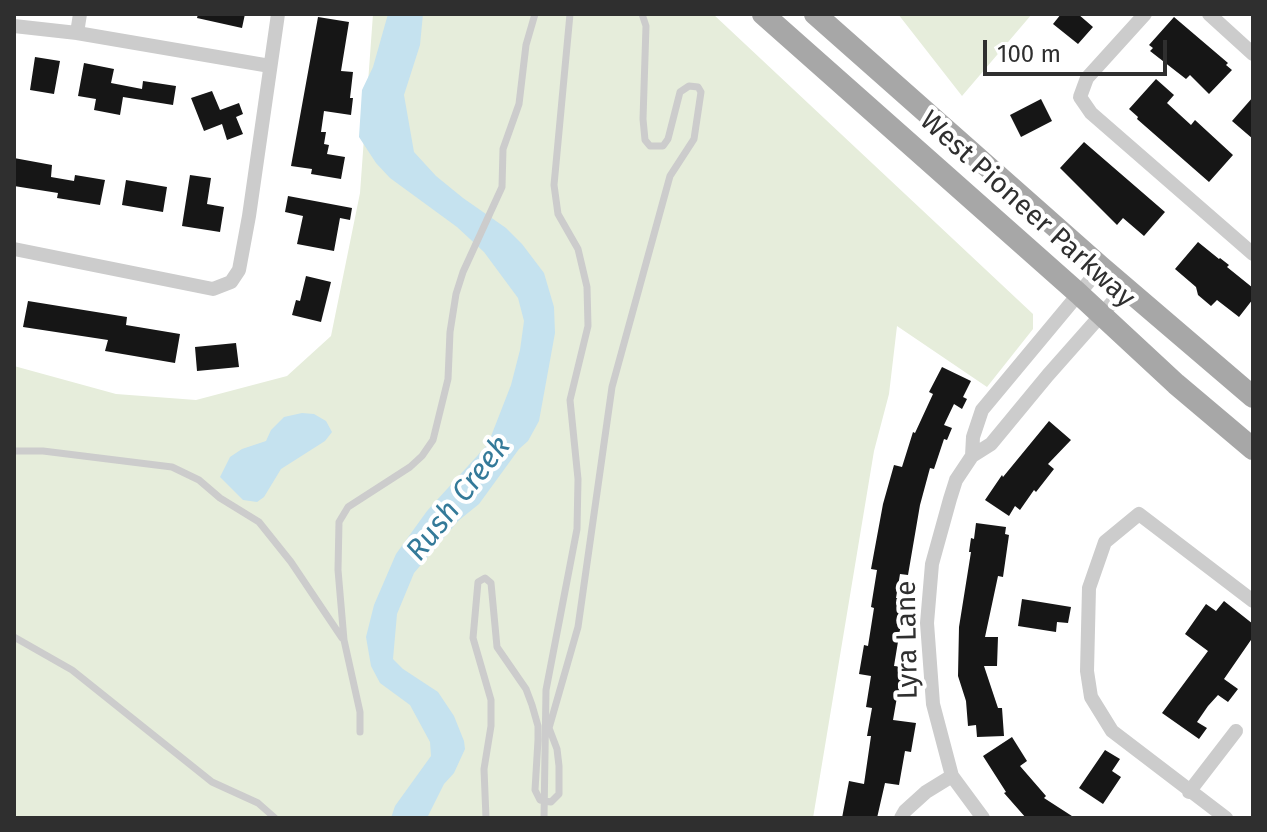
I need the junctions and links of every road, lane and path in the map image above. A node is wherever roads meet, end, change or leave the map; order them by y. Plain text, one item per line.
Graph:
1 (80, 14) edge
2 (278, 14) edge
3 (535, 14) edge
4 (570, 14) edge
5 (642, 14) edge
6 (763, 14) edge
7 (815, 14) edge
8 (1145, 14) edge
9 (1209, 14) edge
10 (14, 26) edge
11 (77, 33) junction
12 (1253, 54) edge
13 (270, 66) junction
14 (14, 249) edge
15 (1253, 254) edge
16 (1101, 267) junction
17 (1125, 288) junction
18 (1079, 294) junction
19 (1102, 315) junction
20 (1253, 397) edge
21 (1253, 449) edge
22 (14, 451) edge
23 (972, 456) junction
24 (1253, 601) edge
25 (14, 637) edge
26 (344, 640) junction
27 (1236, 731) dead end
28 (360, 732) dead end
29 (952, 776) junction
30 (1189, 792) junction
31 (546, 802) junction
32 (275, 818) edge
33 (486, 818) edge
34 (544, 818) edge
35 (901, 818) edge
36 (983, 818) edge
37 (1226, 818) edge

1 - 11 street
2 - 13 street
3 - 26 lane
4 - 31 lane
5 - 31 lane
6 - 18 main road, West Pioneer Parkway
7 - 16 main road, West Pioneer Parkway
8 - 15 street
9 - 12 street
10 - 11 street
11 - 13 street
13 - 14 street
16 - 17 main road, West Pioneer Parkway
16 - 18 street, Lyra Lane
17 - 19 street, Lyra Lane
17 - 20 main road, West Pioneer Parkway
18 - 19 main road, West Pioneer Parkway
18 - 23 street, Lyra Lane
19 - 21 main road, West Pioneer Parkway
19 - 23 street, Lyra Lane
22 - 26 lane
23 - 29 street, Lyra Lane
24 - 30 street
25 - 32 lane
26 - 28 lane
27 - 30 street
29 - 35 street
29 - 36 street, Lyra Lane
30 - 37 street
31 - 33 lane
31 - 34 lane

